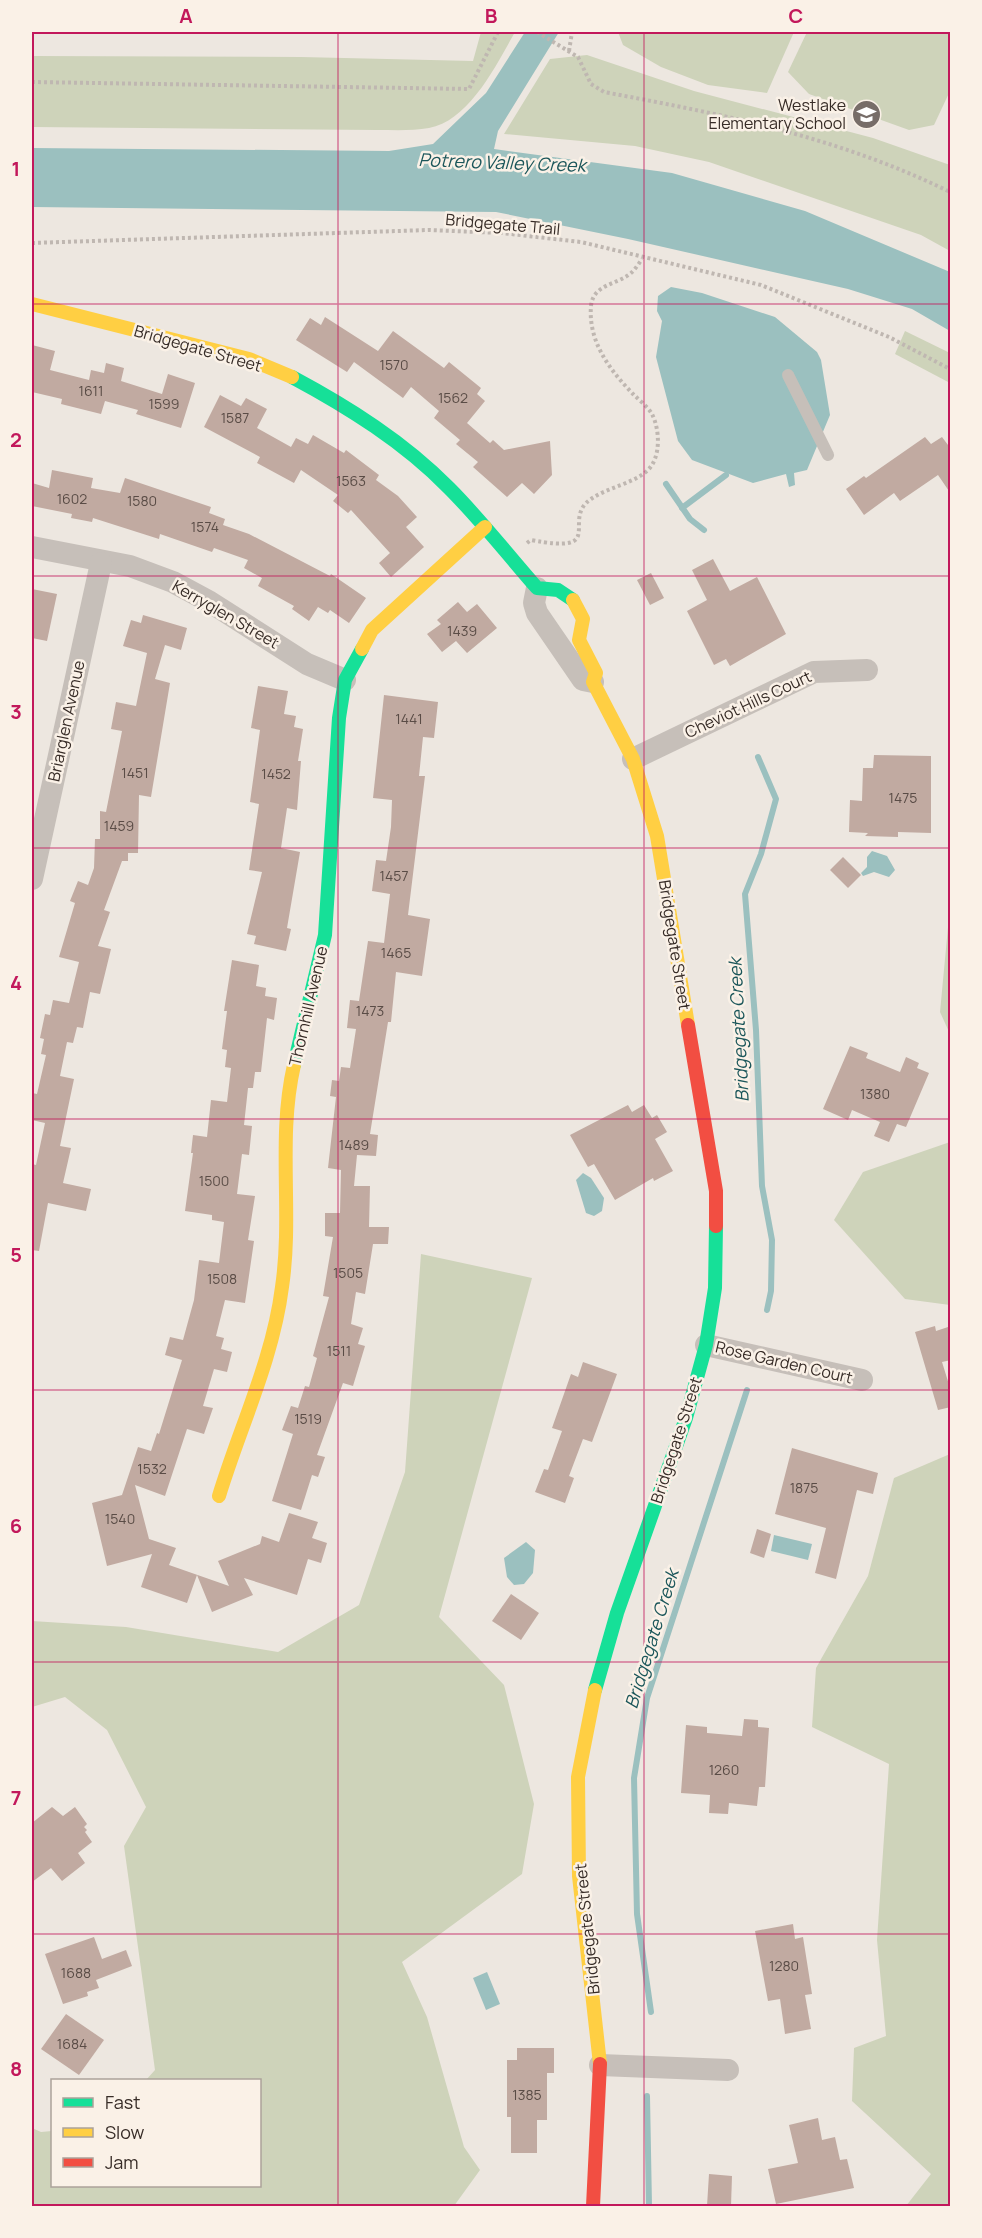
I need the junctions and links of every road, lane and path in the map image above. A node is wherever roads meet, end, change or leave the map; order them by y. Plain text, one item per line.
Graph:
1 (498, 32) edge
2 (537, 32) edge
3 (572, 32) edge
4 (567, 49) junction
5 (32, 82) edge
6 (951, 192) edge
7 (32, 243) edge
8 (642, 259) junction
9 (32, 304) edge
10 (951, 369) edge
11 (788, 375) dead end
12 (828, 455) dead end
13 (485, 527) junction
14 (32, 547) edge
15 (508, 556) junction
16 (101, 562) junction
17 (537, 588) junction
18 (569, 641) junction
19 (867, 670) dead end
20 (345, 680) junction
21 (593, 682) joint
22 (633, 759) junction
23 (32, 879) edge
24 (706, 1345) junction
25 (862, 1380) dead end
26 (219, 1496) dead end
27 (600, 2066) junction
28 (728, 2070) dead end
29 (593, 2206) edge

1 - 5 path
2 - 4 path
3 - 4 path
4 - 6 path
7 - 8 path, Bridgegate Trail
8 - 10 path, Bridgegate Trail
8 - 15 path
9 - 13 street, Bridgegate Street
11 - 12 lane
13 - 15 street, Bridgegate Street
13 - 20 street, Thornhill Avenue
14 - 16 street, Kerryglen Street
15 - 17 street, Bridgegate Street
16 - 20 street, Kerryglen Street
16 - 23 street, Briarglen Avenue
17 - 18 street, Bridgegate Street
17 - 18 street
18 - 21 street, Bridgegate Street
19 - 22 street, Cheviot Hills Court
20 - 26 street, Thornhill Avenue
21 - 22 street, Bridgegate Street
22 - 24 street, Bridgegate Street
24 - 25 street, Rose Garden Court
24 - 27 street, Bridgegate Street
27 - 28 street
27 - 29 street, Bridgegate Street

